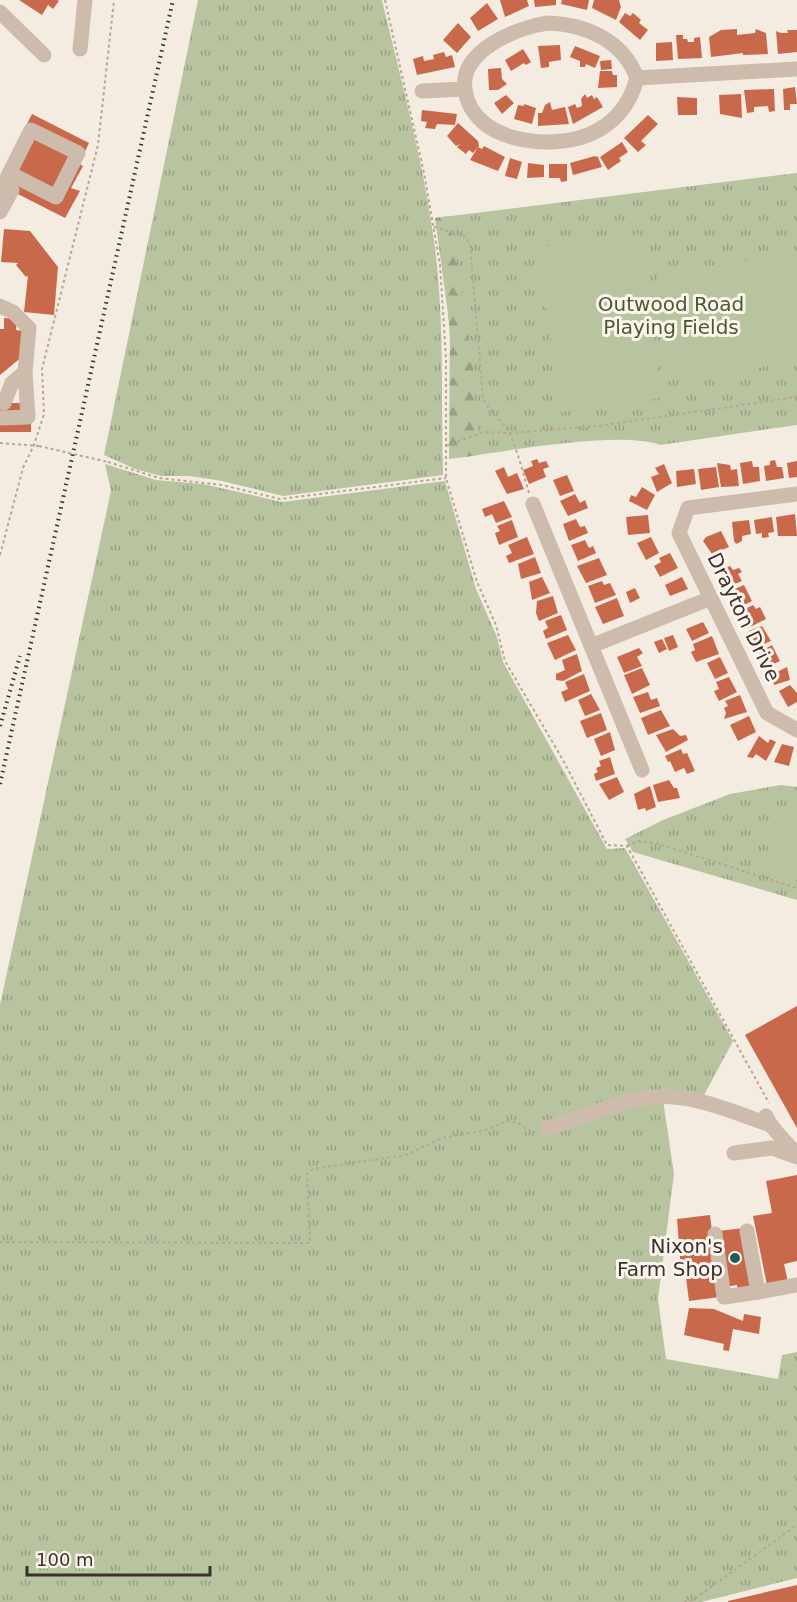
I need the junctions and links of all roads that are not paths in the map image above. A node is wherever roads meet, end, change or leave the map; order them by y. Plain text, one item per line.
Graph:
1 (85, 0) edge
2 (0, 12) edge
3 (80, 49) dead end
4 (44, 54) dead end
5 (797, 69) edge
6 (638, 78) junction
7 (465, 89) junction
8 (423, 91) dead end
9 (5, 170) edge
10 (6, 191) edge
11 (0, 212) edge
12 (0, 306) edge
13 (25, 372) junction
14 (2, 410) edge
15 (797, 494) edge
16 (533, 504) road end
17 (711, 598) junction
18 (591, 646) junction
19 (797, 730) edge
20 (642, 770) dead end
21 (548, 1128) road end
22 (734, 1153) dead end
23 (797, 1157) edge
24 (747, 1232) dead end
25 (715, 1234) dead end
26 (797, 1286) edge
27 (758, 1292) junction

1 - 3 street
2 - 4 street
5 - 6 street
6 - 7 street
6 - 7 street
7 - 8 street
9 - 9 street
9 - 10 street
10 - 11 street
12 - 13 street
13 - 14 street
13 - 14 street
15 - 17 street, Drayton Drive
16 - 18 street
17 - 18 street
17 - 19 street, Drayton Drive
18 - 20 street
21 - 23 street
22 - 23 street
24 - 27 street
25 - 27 street
26 - 27 street

